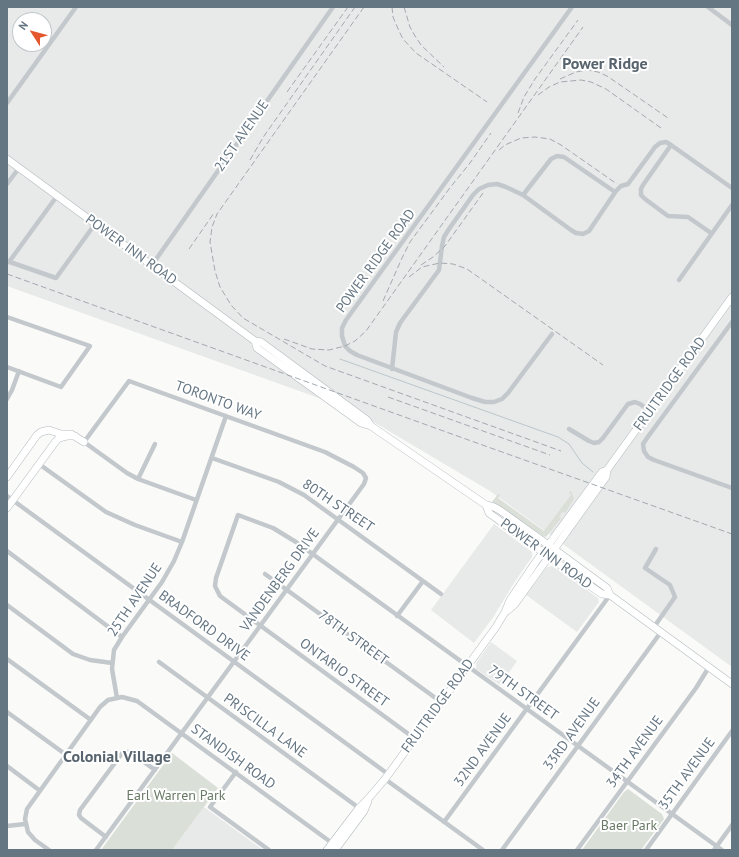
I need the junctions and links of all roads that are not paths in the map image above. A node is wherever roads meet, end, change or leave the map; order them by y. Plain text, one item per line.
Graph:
1 (76, 7) edge
2 (333, 7) edge
3 (572, 7) edge
4 (708, 7) edge
5 (732, 25) edge
6 (7, 103) edge
7 (671, 145) junction
8 (7, 159) edge
9 (19, 168) junction
10 (7, 184) edge
11 (732, 188) edge
12 (615, 192) junction
13 (522, 195) junction
14 (57, 196) junction
15 (732, 205) edge
16 (95, 224) junction
17 (712, 233) junction
18 (8, 261) edge
19 (152, 265) junction
20 (679, 280) dead end
21 (732, 297) edge
22 (7, 317) edge
23 (732, 322) edge
24 (552, 334) dead end
25 (7, 367) edge
26 (392, 369) junction
27 (19, 371) junction
28 (7, 399) edge
29 (650, 411) junction
30 (226, 416) junction
31 (569, 429) dead end
32 (44, 430) junction
33 (75, 436) junction
34 (84, 442) junction
35 (155, 444) dead end
36 (50, 450) junction
37 (212, 458) junction
38 (39, 464) junction
39 (7, 477) edge
40 (366, 478) joint
41 (138, 479) junction
42 (732, 488) edge
43 (10, 498) edge
44 (196, 500) junction
45 (486, 505) junction
46 (7, 508) edge
47 (338, 518) junction
48 (182, 542) junction
49 (551, 547) junction
50 (656, 549) dead end
51 (7, 551) edge
52 (313, 554) junction
53 (546, 554) junction
54 (265, 574) dead end
55 (423, 580) junction
56 (286, 590) junction
57 (441, 594) dead end
58 (610, 595) junction
59 (149, 600) junction
60 (7, 605) edge
61 (397, 616) junction
62 (260, 625) junction
63 (654, 627) junction
64 (661, 632) junction
65 (122, 637) junction
66 (7, 659) edge
67 (159, 662) dead end
68 (234, 662) junction
69 (112, 663) junction
70 (467, 666) junction
71 (709, 667) junction
72 (732, 684) edge
73 (117, 698) junction
74 (207, 698) junction
75 (441, 702) junction
76 (527, 709) junction
77 (7, 712) edge
78 (90, 720) junction
79 (732, 731) edge
80 (181, 734) junction
81 (414, 738) junction
82 (578, 746) junction
83 (65, 754) junction
84 (7, 766) edge
85 (155, 770) junction
86 (236, 772) junction
87 (386, 776) junction
88 (627, 782) junction
89 (39, 790) junction
90 (368, 799) junction
91 (358, 808) junction
92 (672, 814) junction
93 (444, 822) junction
94 (25, 824) junction
95 (732, 825) edge
96 (7, 826) edge
97 (106, 837) junction
98 (334, 846) edge
99 (715, 848) edge
100 (49, 850) edge
101 (96, 850) edge
102 (269, 850) edge
103 (327, 850) edge
104 (483, 850) edge
105 (502, 850) edge
106 (577, 850) edge
107 (646, 850) edge
108 (722, 850) edge

1 - 6 street
2 - 19 street, 21ST AVENUE
3 - 26 street, POWER RIDGE ROAD
4 - 5 street
7 - 11 street
7 - 12 street
7 - 17 street
8 - 9 main road, POWER INN ROAD
9 - 10 street
9 - 14 main road, POWER INN ROAD
12 - 13 street
12 - 13 street
13 - 26 street
14 - 16 main road, POWER INN ROAD
14 - 18 street
15 - 17 street
16 - 18 street
16 - 19 main road, POWER INN ROAD
17 - 20 street
19 - 45 main road, POWER INN ROAD
21 - 29 main road, FRUITRIDGE ROAD
22 - 27 street
23 - 42 street
24 - 26 street, POWER RIDGE ROAD
25 - 27 street
27 - 28 street
29 - 31 street
29 - 49 main road, FRUITRIDGE ROAD
30 - 34 street, TORONTO WAY
30 - 37 street, 25TH AVENUE
30 - 40 street, TORONTO WAY
32 - 33 main road
32 - 36 main road
32 - 39 main road
33 - 34 main road
33 - 36 main road
34 - 41 street
35 - 41 street
36 - 38 main road
37 - 44 street, 25TH AVENUE
37 - 47 street, 80TH STREET
38 - 43 main road
38 - 48 street
40 - 47 street, VANDENBERG DRIVE
41 - 44 street
43 - 46 main road
43 - 59 street, BRADFORD DRIVE
44 - 48 street, 25TH AVENUE
45 - 49 main road, POWER INN ROAD
45 - 53 main road, POWER INN ROAD
47 - 52 street, VANDENBERG DRIVE
47 - 55 street, 80TH STREET
48 - 59 street, 25TH AVENUE
49 - 53 main road, FRUITRIDGE ROAD
49 - 58 main road, POWER INN ROAD
50 - 63 street
51 - 65 street
52 - 56 street, VANDENBERG DRIVE
52 - 61 street, 79TH STREET
52 - 62 street, ONTARIO STREET
53 - 58 main road, POWER INN ROAD
53 - 70 main road, FRUITRIDGE ROAD
54 - 56 street, 78TH STREET
55 - 57 street, 80TH STREET
55 - 61 street
56 - 62 street, VANDENBERG DRIVE
56 - 75 street, 78TH STREET
58 - 63 main road, POWER INN ROAD
58 - 76 street, 32ND AVENUE
59 - 65 street, 25TH AVENUE
59 - 68 street, BRADFORD DRIVE
60 - 69 street
61 - 70 street, 79TH STREET
62 - 68 street, VANDENBERG DRIVE
62 - 81 street, ONTARIO STREET
63 - 64 main road, POWER INN ROAD
64 - 71 main road, POWER INN ROAD
64 - 82 street, 33RD AVENUE
65 - 69 street, 25TH AVENUE
66 - 78 street
67 - 74 street, PRISCILLA LANE
68 - 74 street, VANDENBERG DRIVE
68 - 87 street, BRADFORD DRIVE
69 - 73 street, 25TH AVENUE
70 - 75 main road, FRUITRIDGE ROAD
70 - 76 street, 79TH STREET
71 - 72 main road, POWER INN ROAD
71 - 88 street, 34TH AVENUE
73 - 78 street
73 - 80 street, STANDISH ROAD
74 - 80 street, VANDENBERG DRIVE
74 - 91 street, PRISCILLA LANE
75 - 81 main road, FRUITRIDGE ROAD
76 - 82 street, 79TH STREET
76 - 93 street, 32ND AVENUE
77 - 83 street
78 - 83 street
79 - 92 street, 35TH AVENUE
80 - 85 street, VANDENBERG DRIVE
80 - 86 street, STANDISH ROAD
81 - 87 main road, FRUITRIDGE ROAD
82 - 88 street, 79TH STREET
82 - 105 street, 33RD AVENUE
83 - 89 street
84 - 89 street
85 - 97 street, VANDENBERG DRIVE
85 - 97 street
86 - 98 street, STANDISH ROAD
86 - 102 street
87 - 90 main road, FRUITRIDGE ROAD
87 - 93 street, BRADFORD DRIVE
88 - 92 street, 79TH STREET
88 - 106 street, 34TH AVENUE
89 - 94 street
90 - 91 main road, FRUITRIDGE ROAD
90 - 98 main road, FRUITRIDGE ROAD
91 - 98 main road, FRUITRIDGE ROAD
92 - 99 street, 79TH STREET
92 - 107 street, 35TH AVENUE
93 - 104 street, BRADFORD DRIVE
94 - 96 street
94 - 100 street
95 - 99 street
97 - 101 street, VANDENBERG DRIVE
98 - 103 main road, FRUITRIDGE ROAD
99 - 108 street, 79TH STREET

